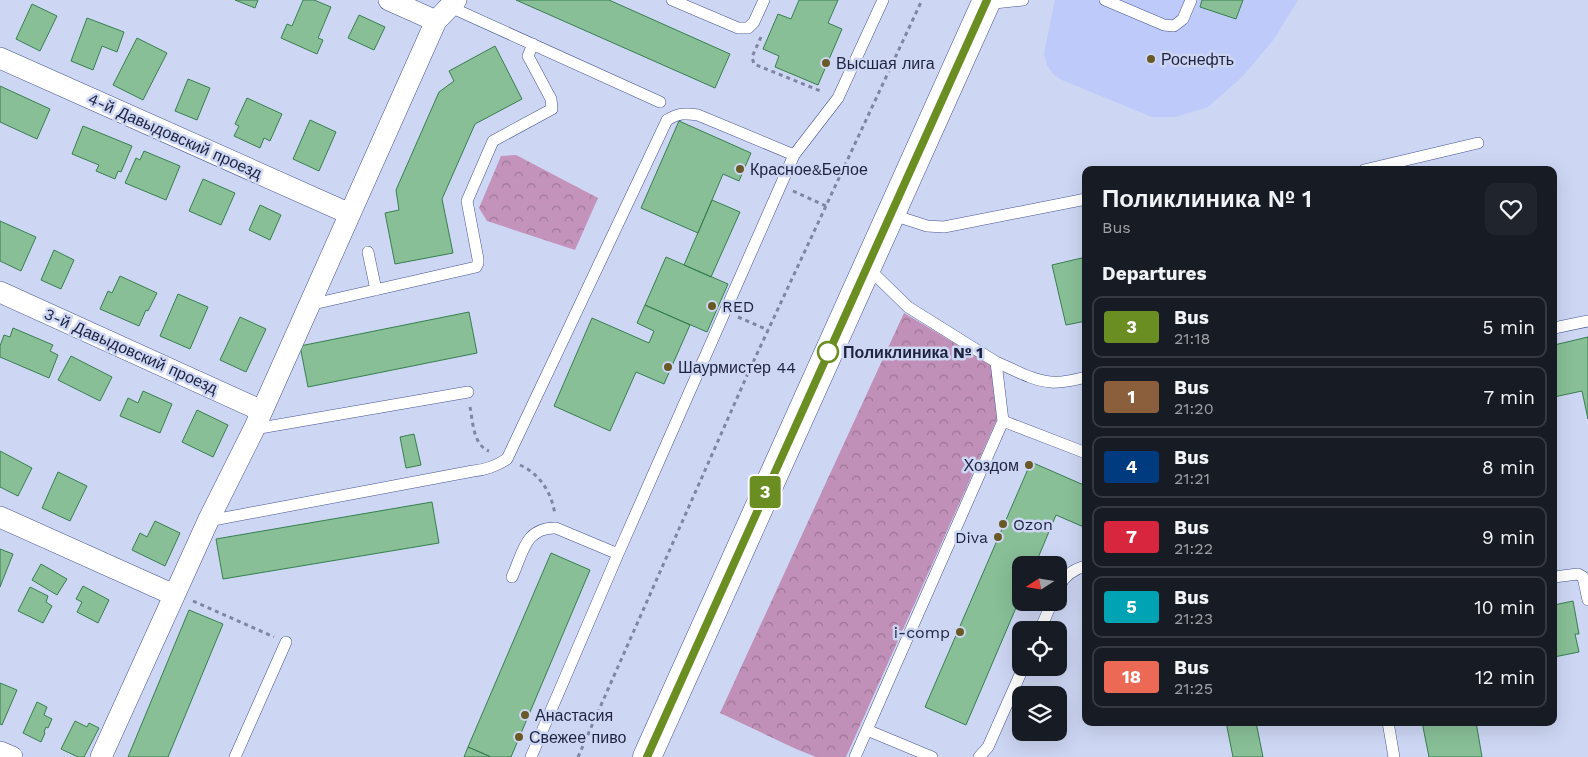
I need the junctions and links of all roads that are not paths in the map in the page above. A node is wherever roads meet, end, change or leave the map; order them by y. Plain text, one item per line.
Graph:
1 (390, 0) edge
2 (672, 0) edge
3 (764, 0) edge
4 (883, 0) edge
5 (1023, 0) edge
6 (1105, 0) edge
7 (1191, 0) edge
8 (986, 2) edge
9 (446, 8) edge
10 (533, 44) junction
11 (0, 58) edge
12 (660, 102) dead end
13 (1478, 143) dead end
14 (794, 155) junction
15 (1381, 166) edge
16 (1082, 201) edge
17 (350, 214) junction
18 (890, 214) junction
19 (368, 252) dead end
20 (866, 267) junction
21 (376, 290) junction
22 (0, 292) edge
23 (309, 305) junction
24 (1588, 321) edge
25 (1557, 327) edge
26 (996, 362) junction
27 (1082, 378) edge
28 (468, 392) dead end
29 (258, 420) junction
30 (1004, 421) junction
31 (1082, 451) edge
32 (0, 517) edge
33 (208, 521) junction
34 (618, 554) junction
35 (1082, 567) edge
36 (1068, 575) edge
37 (512, 577) dead end
38 (1557, 577) edge
39 (180, 596) junction
40 (1588, 600) edge
41 (286, 642) dead end
42 (1019, 676) edge
43 (1389, 726) edge
44 (867, 730) junction
45 (0, 752) edge
46 (12, 757) edge
47 (101, 757) edge
48 (235, 757) edge
49 (531, 757) edge
50 (647, 757) edge
51 (855, 757) edge
52 (932, 757) edge
53 (979, 757) edge
54 (1394, 757) edge

1 - 9 street
2 - 3 lane
4 - 14 lane
5 - 8 lane
6 - 7 lane
8 - 18 highway
9 - 10 lane
9 - 17 street
10 - 12 lane
10 - 21 lane
11 - 17 street, 4-й Давыдовский проезд
13 - 15 lane
14 - 33 lane
14 - 34 lane
16 - 18 lane
17 - 23 street
18 - 20 highway
19 - 21 lane
20 - 26 lane
20 - 50 highway
21 - 23 lane
22 - 29 street, 3-й Давыдовский проезд
23 - 29 street
24 - 25 lane
26 - 27 lane
26 - 30 lane
28 - 29 lane
29 - 33 street
30 - 31 lane
30 - 44 lane
32 - 39 street
33 - 39 street
34 - 37 lane
34 - 49 lane
35 - 36 lane
38 - 40 lane
39 - 47 street
41 - 48 lane
42 - 53 lane
43 - 54 lane
44 - 51 lane
44 - 52 lane
45 - 46 street

